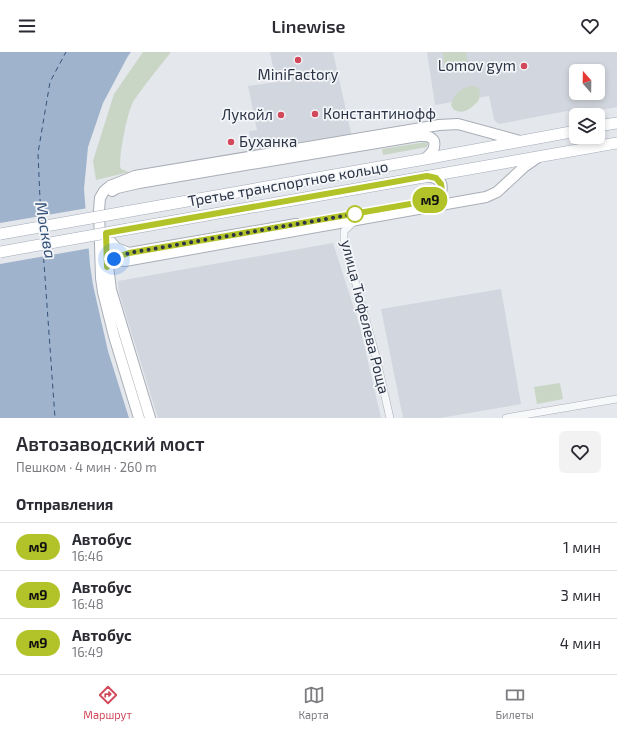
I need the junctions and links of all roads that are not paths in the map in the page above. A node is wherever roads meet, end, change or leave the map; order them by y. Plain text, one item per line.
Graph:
1 (617, 123) edge
2 (605, 125) edge
3 (569, 131) edge
4 (520, 141) junction
5 (617, 143) edge
6 (537, 158) junction
7 (425, 160) junction
8 (427, 176) junction
9 (356, 221) junction
10 (0, 234) edge
11 (106, 236) junction
12 (100, 245) junction
13 (0, 252) edge
14 (111, 256) junction
15 (127, 257) junction
16 (107, 267) junction
17 (101, 278) junction
18 (110, 285) junction
19 (617, 399) edge
20 (139, 418) edge
21 (150, 418) edge
22 (390, 418) edge
23 (506, 418) edge

1 - 2 main road
3 - 4 main road, Третье транспортное кольцо
4 - 7 main road, Третье транспортное кольцо
4 - 12 main road
5 - 6 main road, Третье транспортное кольцо
6 - 8 main road, Третье транспортное кольцо
6 - 9 main road
7 - 10 main road, Третье транспортное кольцо, bridge
7 - 11 main road
8 - 13 main road, Третье транспортное кольцо, bridge
8 - 15 main road
9 - 15 main road
9 - 22 street, улица Тюфелева Роща
11 - 14 main road
11 - 15 main road
12 - 14 main road
12 - 17 main road
14 - 15 main road
14 - 16 main road
15 - 18 main road
16 - 17 main road
16 - 18 main road
17 - 20 main road
18 - 21 main road
19 - 23 street

